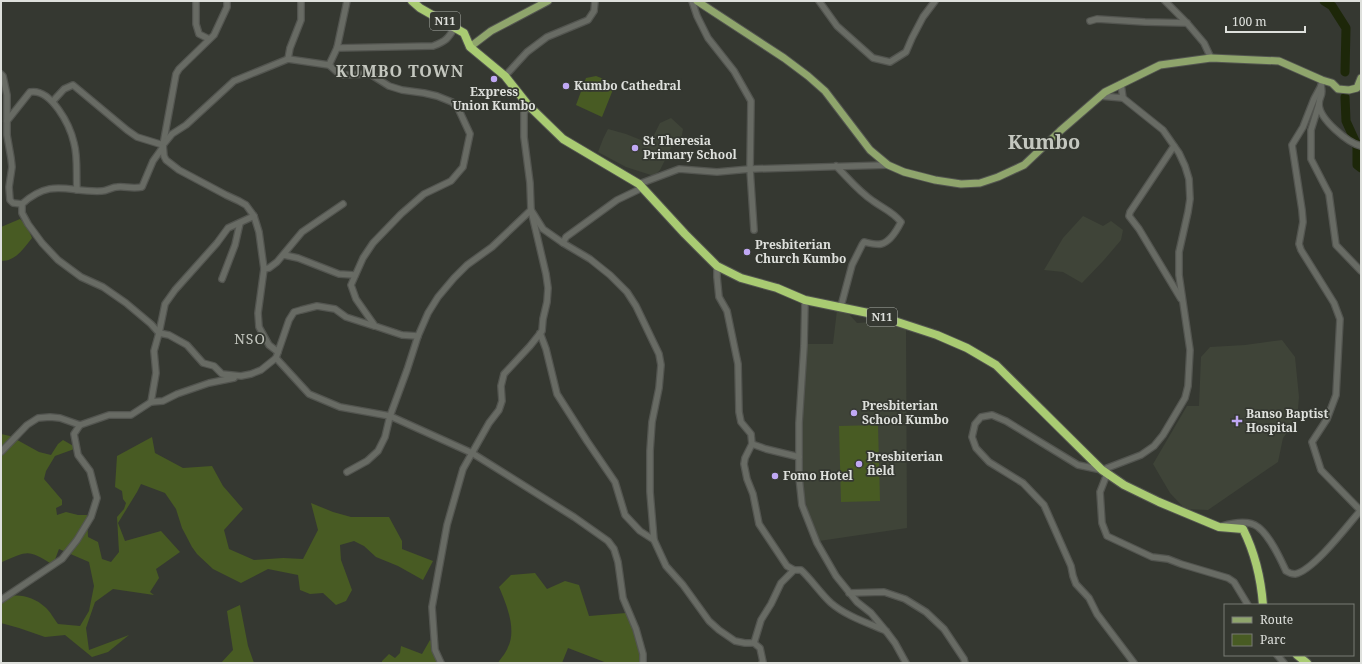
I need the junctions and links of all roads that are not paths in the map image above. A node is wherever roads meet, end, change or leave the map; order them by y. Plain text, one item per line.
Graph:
1 (196, 1) edge
2 (227, 1) edge
3 (301, 1) edge
4 (347, 1) edge
5 (412, 1) edge
6 (536, 1) edge
7 (548, 1) edge
8 (595, 1) edge
9 (692, 1) edge
10 (697, 1) edge
11 (819, 1) edge
12 (935, 1) edge
13 (1165, 1) edge
14 (531, 10) junction
15 (1090, 21) dead end
16 (1187, 23) junction
17 (455, 27) junction
18 (209, 39) junction
19 (470, 47) junction
20 (337, 48) junction
21 (1211, 58) junction
22 (288, 59) junction
23 (330, 65) junction
24 (1, 74) edge
25 (505, 76) junction
26 (1361, 78) edge
27 (1322, 83) junction
28 (1121, 84) junction
29 (1360, 88) edge
30 (1100, 96) junction
31 (1123, 98) junction
32 (53, 101) junction
33 (528, 104) junction
34 (1319, 104) junction
35 (7, 121) junction
36 (163, 146) junction
37 (1174, 146) junction
38 (1361, 146) edge
39 (888, 165) junction
40 (836, 166) junction
41 (750, 169) junction
42 (641, 186) junction
43 (77, 190) junction
44 (22, 204) junction
45 (343, 204) dead end
46 (531, 210) junction
47 (254, 216) junction
48 (240, 224) junction
49 (754, 230) dead end
50 (563, 243) junction
51 (284, 255) junction
52 (717, 266) junction
53 (264, 269) junction
54 (1361, 271) edge
55 (355, 275) junction
56 (222, 279) dead end
57 (805, 300) junction
58 (1183, 301) junction
59 (841, 306) junction
60 (375, 326) junction
61 (159, 333) junction
62 (540, 333) junction
63 (418, 336) junction
64 (277, 355) junction
65 (241, 376) junction
66 (151, 402) junction
67 (390, 416) junction
68 (80, 425) junction
69 (752, 444) junction
70 (1, 452) edge
71 (472, 453) junction
72 (799, 457) junction
73 (347, 472) dead end
74 (1104, 472) junction
75 (1361, 511) edge
76 (1219, 527) junction
77 (654, 540) junction
78 (794, 570) junction
79 (849, 593) junction
80 (1, 600) edge
81 (1247, 604) edge
82 (1263, 604) edge
83 (886, 631) junction
84 (754, 643) junction
85 (1298, 656) edge
86 (441, 663) edge
87 (643, 663) edge
88 (762, 663) edge
89 (906, 663) edge
90 (965, 663) edge
91 (1134, 663) edge
92 (1306, 663) edge

1 - 18 street
2 - 18 street
3 - 22 street
4 - 20 street
5 - 17 highway, N11
6 - 14 street
7 - 14 main road
8 - 25 street
9 - 41 street
10 - 39 main road
11 - 12 street
13 - 16 street
14 - 19 main road
15 - 16 street
16 - 21 street
17 - 19 highway, N11
17 - 20 street
18 - 36 street
19 - 25 highway, N11
20 - 23 street
21 - 27 main road
21 - 28 main road
22 - 23 street
22 - 36 street
23 - 55 street
24 - 35 street
25 - 33 highway, N11
26 - 29 main road
27 - 29 main road
27 - 34 street
27 - 75 street
28 - 30 main road
28 - 31 street
30 - 31 street
30 - 39 main road
31 - 37 street
32 - 35 street
32 - 36 street
32 - 43 street
33 - 42 highway, N11
33 - 46 street
34 - 38 street
34 - 54 street
35 - 44 street
36 - 43 street
36 - 47 street
37 - 58 street
37 - 58 street
39 - 40 street
40 - 41 street
40 - 59 street
41 - 42 street
41 - 49 street
42 - 50 street
42 - 52 highway, N11
43 - 44 street
44 - 61 street
45 - 51 street
46 - 50 street
46 - 62 street
46 - 63 street
47 - 48 street
47 - 53 street
48 - 56 street
48 - 61 street
50 - 77 street
51 - 53 street
51 - 55 street
52 - 57 highway, N11
52 - 69 street
53 - 64 street
55 - 60 street
57 - 59 highway, N11
57 - 72 street
58 - 74 street
59 - 74 highway, N11
60 - 63 street
60 - 64 street
61 - 65 street
61 - 66 street
62 - 71 street
62 - 77 street
63 - 67 street
64 - 65 street
64 - 67 street
65 - 66 street
66 - 68 street
67 - 71 street
67 - 73 street
68 - 70 street
68 - 80 street
69 - 72 street
69 - 78 street
71 - 86 street
71 - 87 street
72 - 79 street
74 - 76 highway, N11
74 - 81 street
74 - 91 street
75 - 76 street
76 - 82 highway, N11
77 - 84 street
78 - 83 street
78 - 84 street
79 - 83 street
79 - 90 street
83 - 89 street
84 - 88 street
85 - 92 highway

